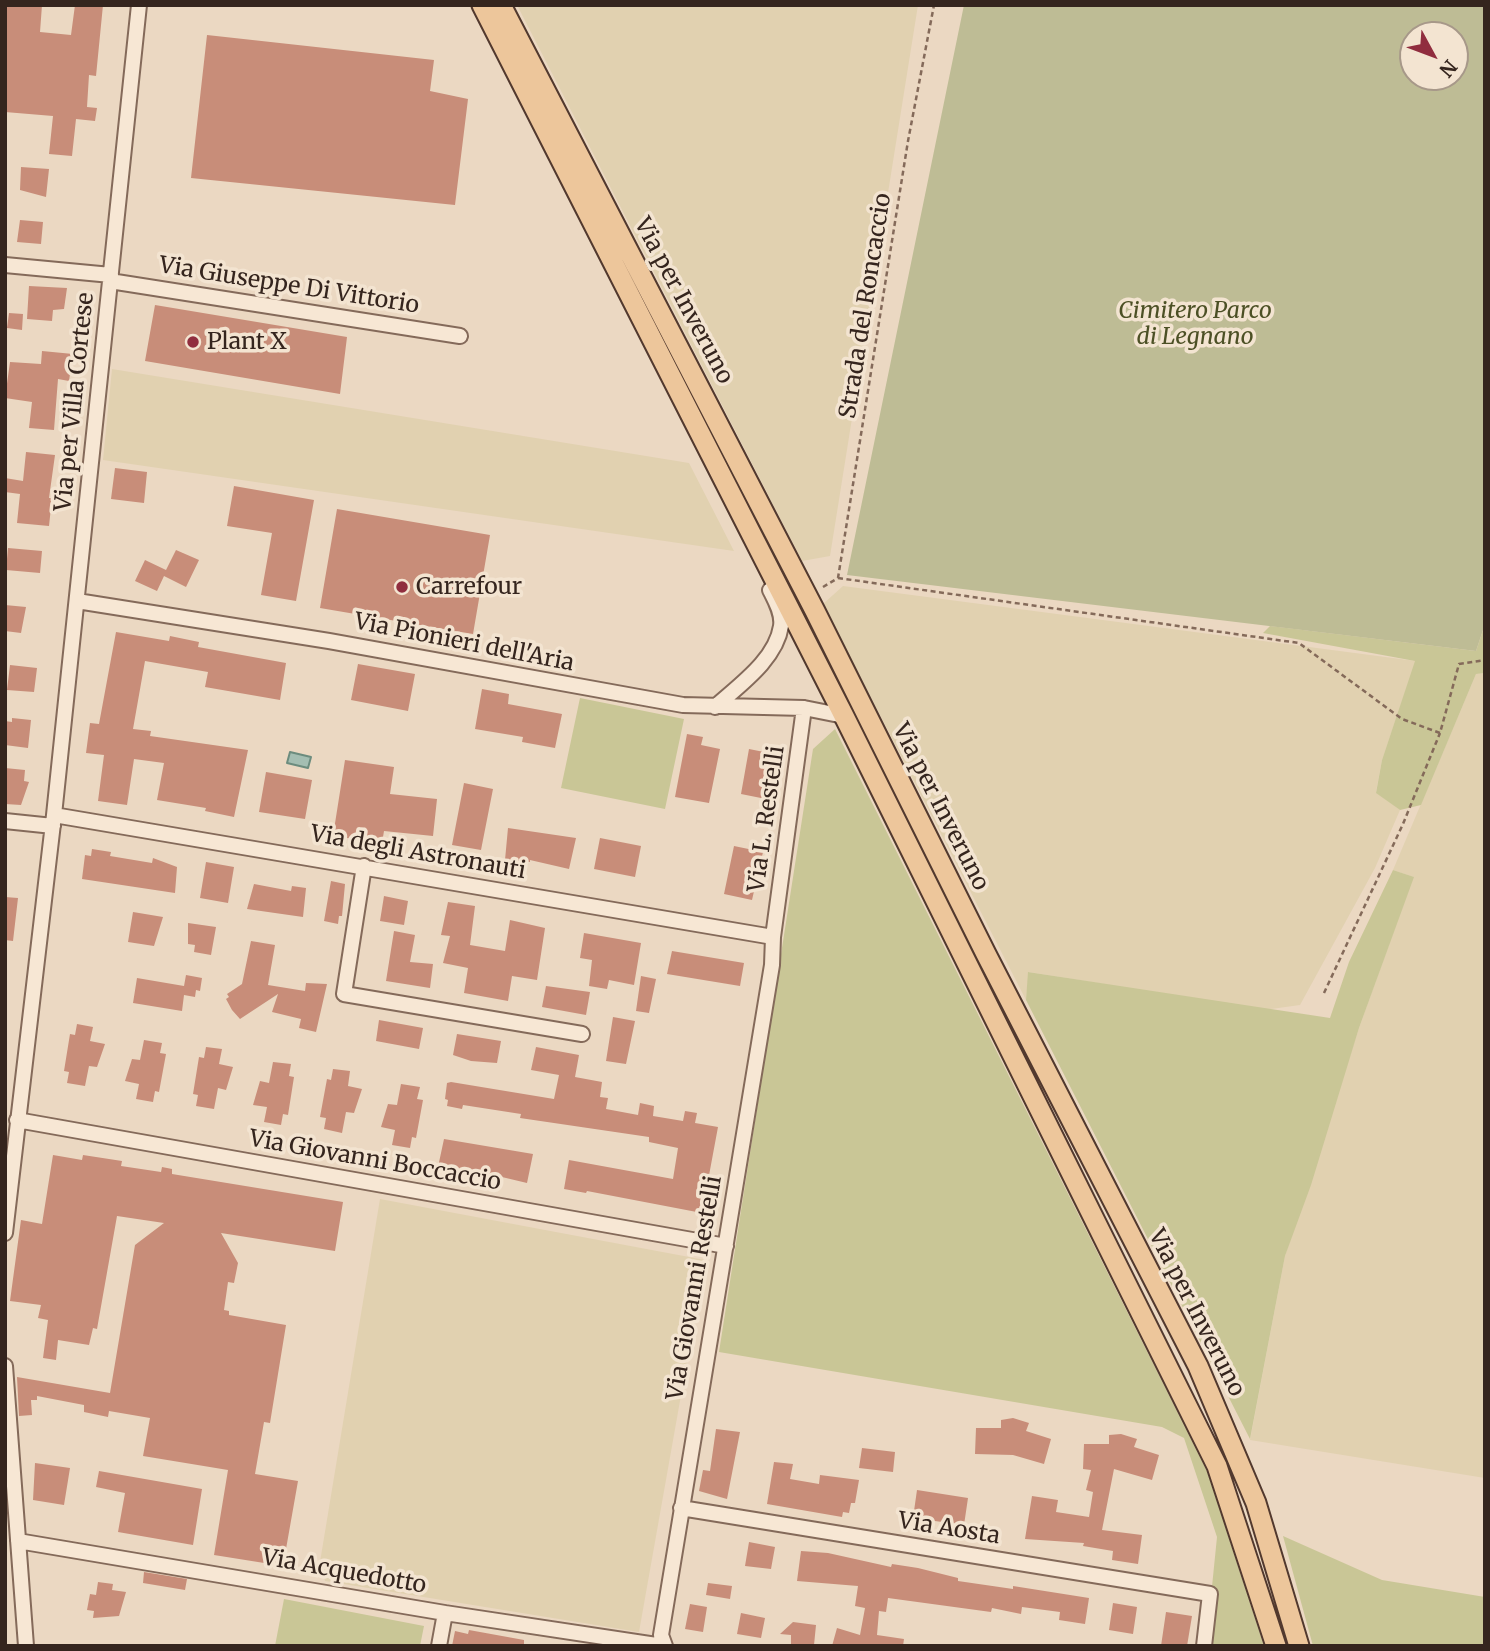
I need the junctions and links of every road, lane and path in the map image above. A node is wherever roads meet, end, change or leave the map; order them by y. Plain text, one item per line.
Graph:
1 (139, 5) edge
2 (482, 5) edge
3 (501, 5) edge
4 (934, 5) edge
5 (5, 265) edge
6 (111, 278) junction
7 (460, 336) dead end
8 (658, 351) junction
9 (838, 578) junction
10 (807, 596) junction
11 (77, 601) junction
12 (1485, 660) edge
13 (715, 707) junction
14 (804, 708) junction
15 (844, 716) junction
16 (1440, 733) junction
17 (54, 815) junction
18 (5, 821) edge
19 (365, 866) junction
20 (773, 937) junction
21 (1324, 993) dead end
22 (582, 1034) dead end
23 (17, 1120) junction
24 (9, 1157) edge
25 (5, 1233) edge
26 (726, 1246) junction
27 (5, 1366) edge
28 (681, 1508) junction
29 (18, 1541) junction
30 (445, 1613) junction
31 (26, 1646) edge
32 (439, 1646) edge
33 (664, 1646) edge
34 (1203, 1646) edge
35 (1276, 1646) edge
36 (1299, 1646) edge

1 - 6 street, Via per Villa Cortese
2 - 8 main road, Via per Inveruno
3 - 10 main road, Via per Inveruno
4 - 9 path, Strada del Roncaccio
5 - 6 street, Via Giuseppe Di Vittorio
6 - 7 street, Via Giuseppe Di Vittorio
6 - 11 street, Via per Villa Cortese
8 - 13 street
8 - 15 main road, Via per Inveruno
9 - 10 path
9 - 16 path
10 - 36 main road, Via per Inveruno
11 - 13 street, Via Pionieri dell'Aria
11 - 17 street, Via per Villa Cortese
12 - 16 path
13 - 14 street, Via Pionieri dell'Aria
14 - 15 street, Via Pionieri dell'Aria
14 - 20 street, Via L. Restelli
15 - 35 main road, Via per Inveruno
16 - 21 path
17 - 18 street, Via degli Astronauti
17 - 19 street, Via degli Astronauti
17 - 23 street, Via per Villa Cortese
19 - 20 street, Via degli Astronauti
19 - 22 street
20 - 26 street, Via Giovanni Restelli
23 - 24 street, Via per Villa Cortese
23 - 26 street, Via Giovanni Boccaccio
24 - 25 street, Via per Villa Cortese
26 - 28 street, Via Giovanni Restelli
27 - 29 street
28 - 33 street, Via Giovanni Restelli
28 - 34 street, Via Aosta
29 - 30 street, Via Acquedotto
29 - 31 street
30 - 32 street
30 - 33 street, Via Acquedotto

